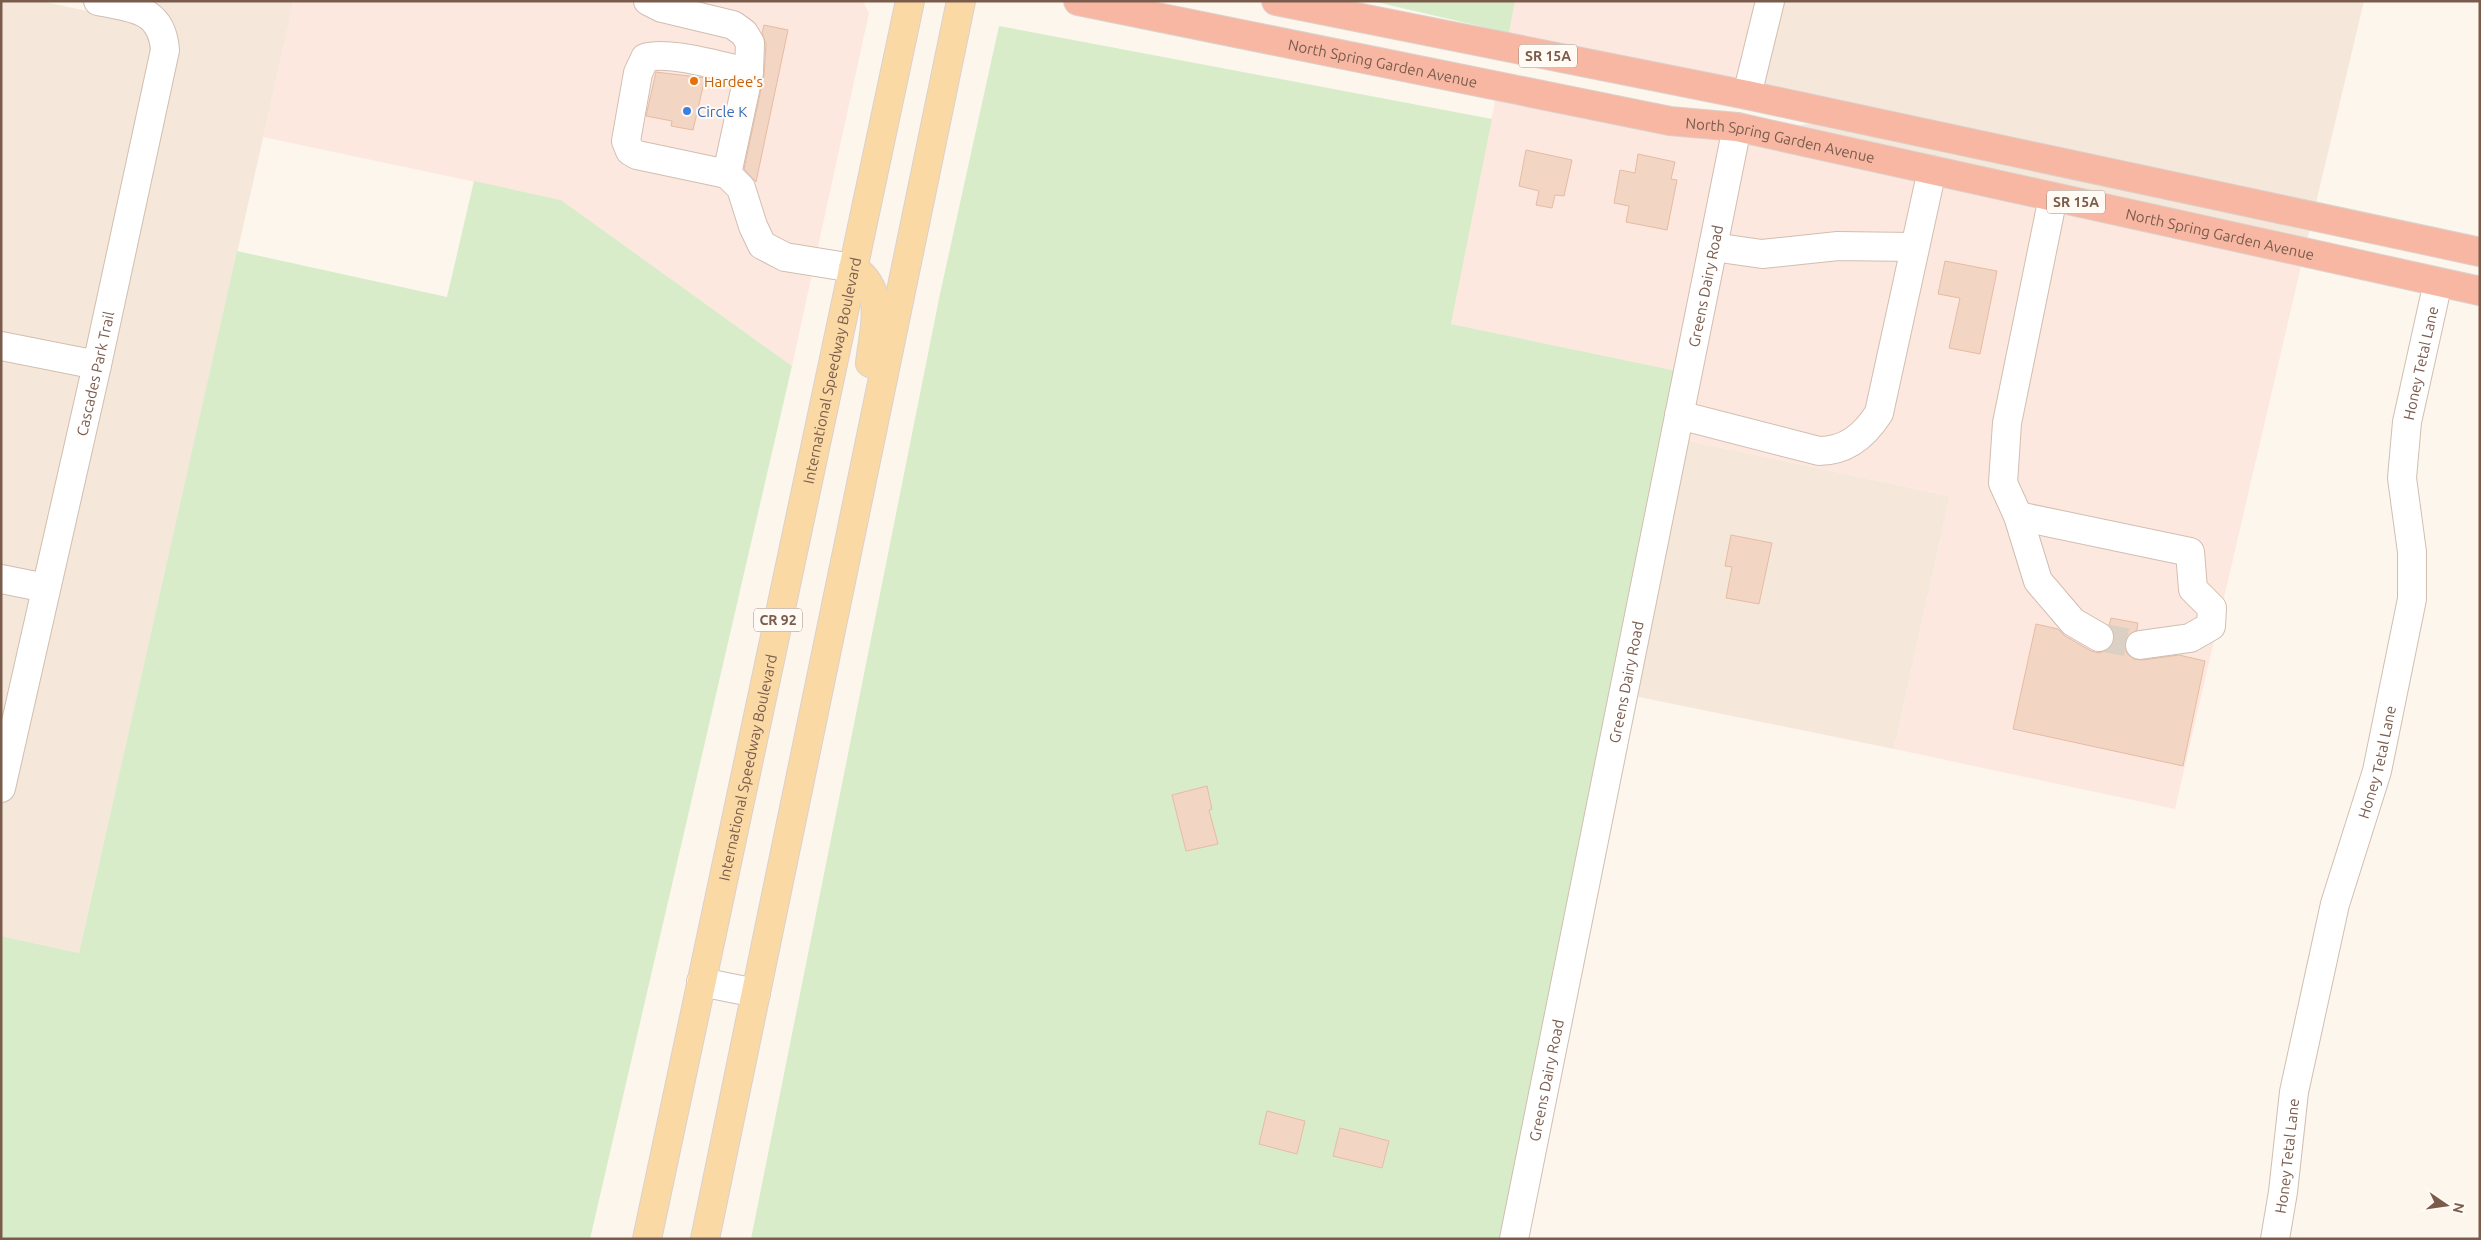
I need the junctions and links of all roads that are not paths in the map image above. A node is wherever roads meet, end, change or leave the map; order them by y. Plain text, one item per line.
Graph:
1 (98, 1) edge
2 (648, 1) edge
3 (910, 1) edge
4 (962, 1) edge
5 (1078, 1) edge
6 (1276, 1) edge
7 (1770, 1) edge
8 (748, 72) junction
9 (1747, 95) junction
10 (1821, 111) junction
11 (1670, 121) junction
12 (1736, 127) junction
13 (1932, 170) junction
14 (727, 174) junction
15 (2053, 197) junction
16 (1713, 247) junction
17 (1914, 247) junction
18 (2480, 252) edge
19 (853, 268) junction
20 (2438, 282) junction
21 (2480, 291) edge
22 (1, 346) edge
23 (97, 365) junction
24 (1679, 415) junction
25 (2018, 516) junction
26 (846, 558) junction
27 (1, 579) edge
28 (46, 588) junction
29 (2099, 637) tunnel mouth
30 (2140, 645) tunnel mouth
31 (1, 788) edge
32 (701, 982) junction
33 (756, 993) junction
34 (647, 1239) edge
35 (705, 1239) edge
36 (1514, 1239) edge
37 (2275, 1239) edge

1 - 23 street, Cascades Park Trail
2 - 8 street
3 - 19 main road, International Speedway Boulevard / CR 92
4 - 26 main road
5 - 11 highway, North Spring Garden Avenue / SR 15A
6 - 9 highway, SR 15A
7 - 9 street
8 - 14 street
8 - 14 street
9 - 10 highway, SR 15A
9 - 11 highway
10 - 12 highway
10 - 18 highway, SR 15A
11 - 12 highway, North Spring Garden Avenue / SR 15A
12 - 13 highway, North Spring Garden Avenue / SR 15A
12 - 16 street, Greens Dairy Road
13 - 15 highway, North Spring Garden Avenue / SR 15A
13 - 17 street
14 - 19 street
15 - 20 highway, North Spring Garden Avenue / SR 15A
15 - 25 street
16 - 17 street
16 - 24 street, Greens Dairy Road
17 - 24 street
19 - 26 main road
19 - 32 main road, International Speedway Boulevard / CR 92
20 - 21 highway, North Spring Garden Avenue / SR 15A
20 - 37 street, Honey Tetal Lane
22 - 23 street
23 - 28 street, Cascades Park Trail
24 - 36 street, Greens Dairy Road
25 - 29 street
25 - 30 street
26 - 33 main road
27 - 28 street
28 - 31 street, Cascades Park Trail
32 - 33 street
32 - 34 main road, International Speedway Boulevard / CR 92
33 - 35 main road

